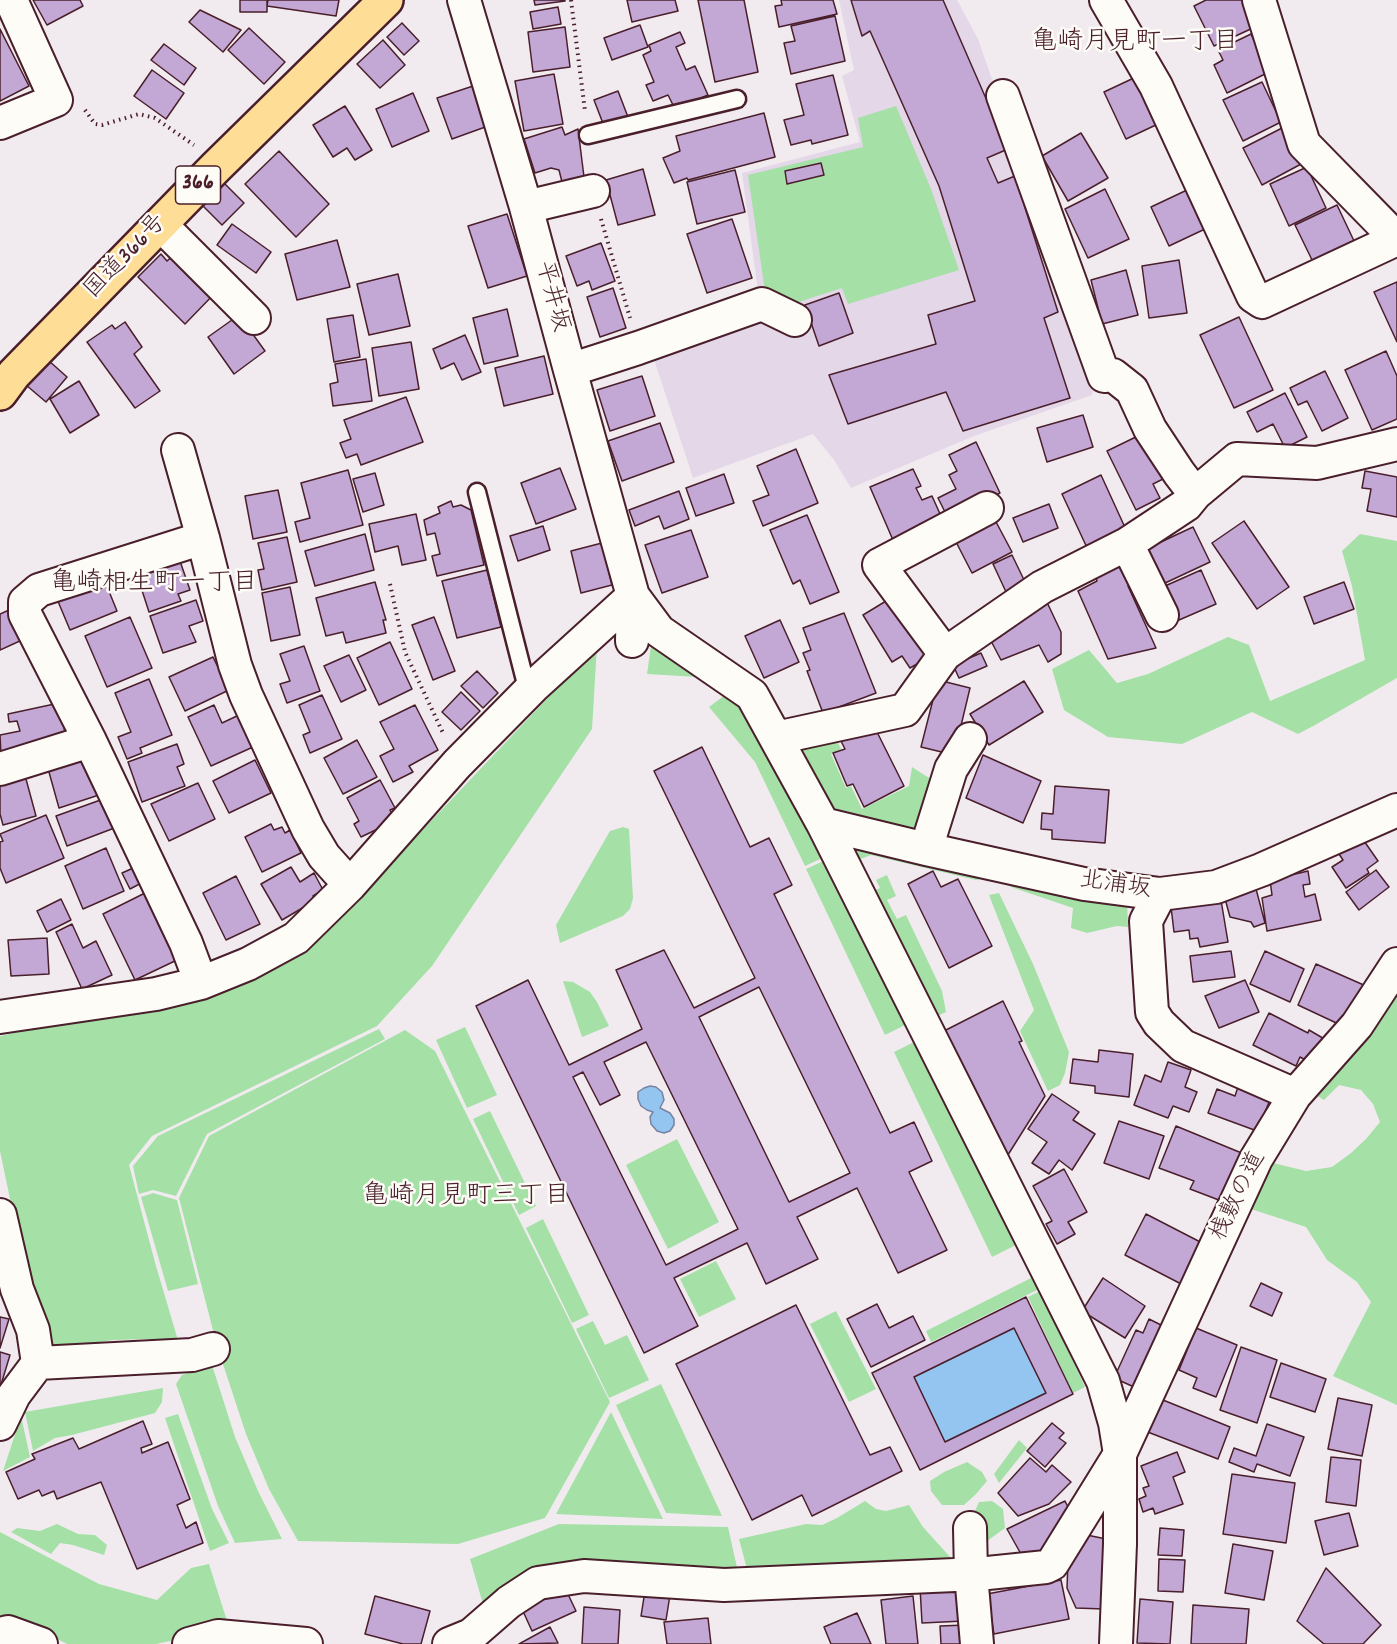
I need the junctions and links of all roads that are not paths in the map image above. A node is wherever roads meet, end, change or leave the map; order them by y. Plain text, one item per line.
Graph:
1 (11, 0) edge
2 (386, 0) edge
3 (464, 0) edge
4 (1106, 0) edge
5 (1259, 0) edge
6 (1003, 96) dead end
7 (737, 99) dead end
8 (0, 123) edge
9 (588, 135) dead end
10 (593, 191) dead end
11 (526, 207) junction
12 (160, 224) junction
13 (1397, 239) edge
14 (254, 318) dead end
15 (795, 320) dead end
16 (570, 370) junction
17 (0, 393) edge
18 (1397, 444) edge
19 (178, 450) dead end
20 (477, 492) dead end
21 (1196, 494) junction
22 (987, 508) dead end
23 (203, 538) junction
24 (1127, 544) junction
25 (633, 596) junction
26 (1162, 615) dead end
27 (632, 641) dead end
28 (945, 654) junction
29 (528, 692) junction
30 (776, 738) junction
31 (970, 740) dead end
32 (90, 741) junction
33 (0, 769) edge
34 (1397, 810) edge
35 (823, 824) junction
36 (926, 849) junction
37 (350, 885) junction
38 (1160, 894) junction
39 (1397, 964) edge
40 (201, 982) junction
41 (0, 1017) edge
42 (1295, 1095) junction
43 (0, 1215) edge
44 (213, 1349) dead end
45 (38, 1363) junction
46 (0, 1424) edge
47 (1120, 1454) junction
48 (970, 1528) dead end
49 (971, 1574) junction
50 (0, 1634) edge
51 (41, 1644) edge
52 (189, 1644) edge
53 (306, 1644) edge
54 (449, 1644) edge
55 (977, 1644) edge
56 (1116, 1644) edge

1 - 8 street
2 - 12 highway, 国道366号 / 366
3 - 11 street, 平井坂
4 - 13 street
5 - 13 street
6 - 21 street
7 - 9 lane
10 - 11 street
11 - 16 street, 平井坂
12 - 14 street
12 - 17 highway, 国道366号 / 366
15 - 16 street
16 - 25 street, 平井坂
18 - 21 street
19 - 23 street
20 - 29 lane
21 - 24 street
22 - 28 street
23 - 32 street
23 - 37 street
24 - 26 street
24 - 28 street
25 - 27 street
25 - 29 street
25 - 30 street
28 - 30 street
29 - 37 street
30 - 35 street
31 - 36 street
32 - 33 street
32 - 40 street
34 - 38 street, 北浦坂
35 - 36 street, 北浦坂
35 - 47 street
36 - 38 street, 北浦坂
37 - 40 street
38 - 42 street
39 - 42 street, 桟敷の道
40 - 41 street
42 - 47 street, 桟敷の道
43 - 45 street
44 - 45 street
45 - 46 street
47 - 49 street, 桟敷の道
47 - 56 street
48 - 49 street
49 - 54 street
49 - 55 street
50 - 51 street
52 - 53 street

